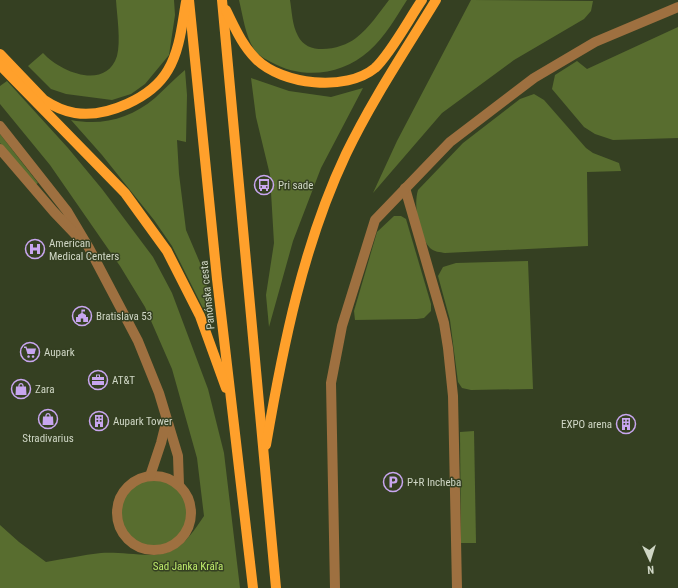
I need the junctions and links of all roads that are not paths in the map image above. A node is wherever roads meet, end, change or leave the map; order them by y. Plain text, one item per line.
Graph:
1 (188, 0) edge
2 (422, 0) edge
3 (436, 0) edge
4 (223, 1) edge
5 (678, 7) edge
6 (0, 54) edge
7 (0, 65) edge
8 (0, 126) edge
9 (0, 149) edge
10 (405, 188) junction
11 (89, 248) junction
12 (233, 409) junction
13 (166, 421) junction
14 (264, 457) junction
15 (150, 476) junction
16 (179, 485) junction
17 (253, 588) edge
18 (276, 588) edge
19 (335, 588) edge
20 (457, 588) edge

1 - 6 main road
1 - 12 main road, Panónska cesta
2 - 4 main road
3 - 14 main road
4 - 14 main road
5 - 10 lane
7 - 12 main road
8 - 11 lane
9 - 11 lane
10 - 19 lane
10 - 20 lane
11 - 13 lane
12 - 17 main road, Panónska cesta
13 - 15 lane
13 - 16 lane
14 - 18 main road
15 - 16 lane
15 - 16 lane

